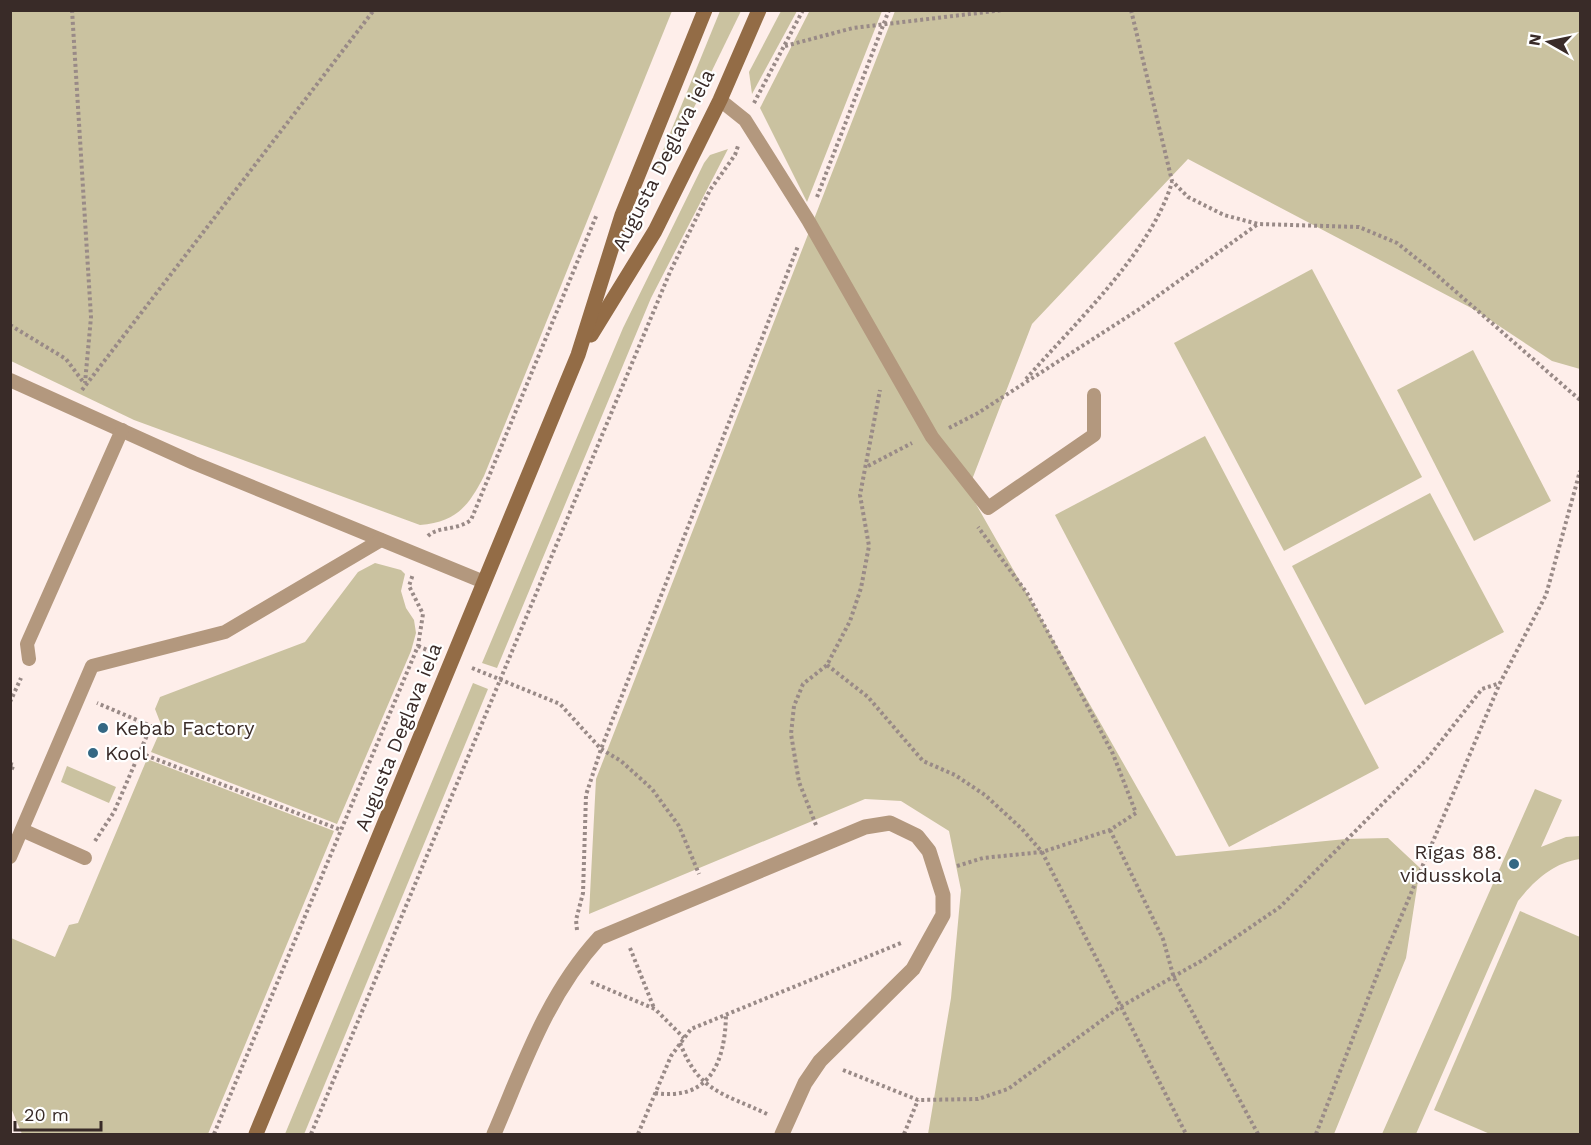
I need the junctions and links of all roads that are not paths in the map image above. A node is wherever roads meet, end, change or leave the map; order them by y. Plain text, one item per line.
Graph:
1 (705, 10) edge
2 (759, 10) edge
3 (720, 100) junction
4 (578, 355) junction
5 (10, 380) edge
6 (1094, 395) dead end
7 (122, 430) junction
8 (381, 540) junction
9 (484, 582) junction
10 (29, 659) road end
11 (22, 830) junction
12 (10, 857) edge
13 (85, 858) road end
14 (784, 1129) edge
15 (256, 1134) edge
16 (494, 1134) edge

1 - 4 main road, Augusta Deglava iela
2 - 3 main road, Augusta Deglava iela
3 - 4 main road, Augusta Deglava iela
3 - 6 lane
4 - 9 main road, Augusta Deglava iela
5 - 7 lane
7 - 8 lane
7 - 10 lane
8 - 9 lane
8 - 11 lane
9 - 15 main road, Augusta Deglava iela
11 - 12 lane
11 - 13 lane
14 - 16 street

